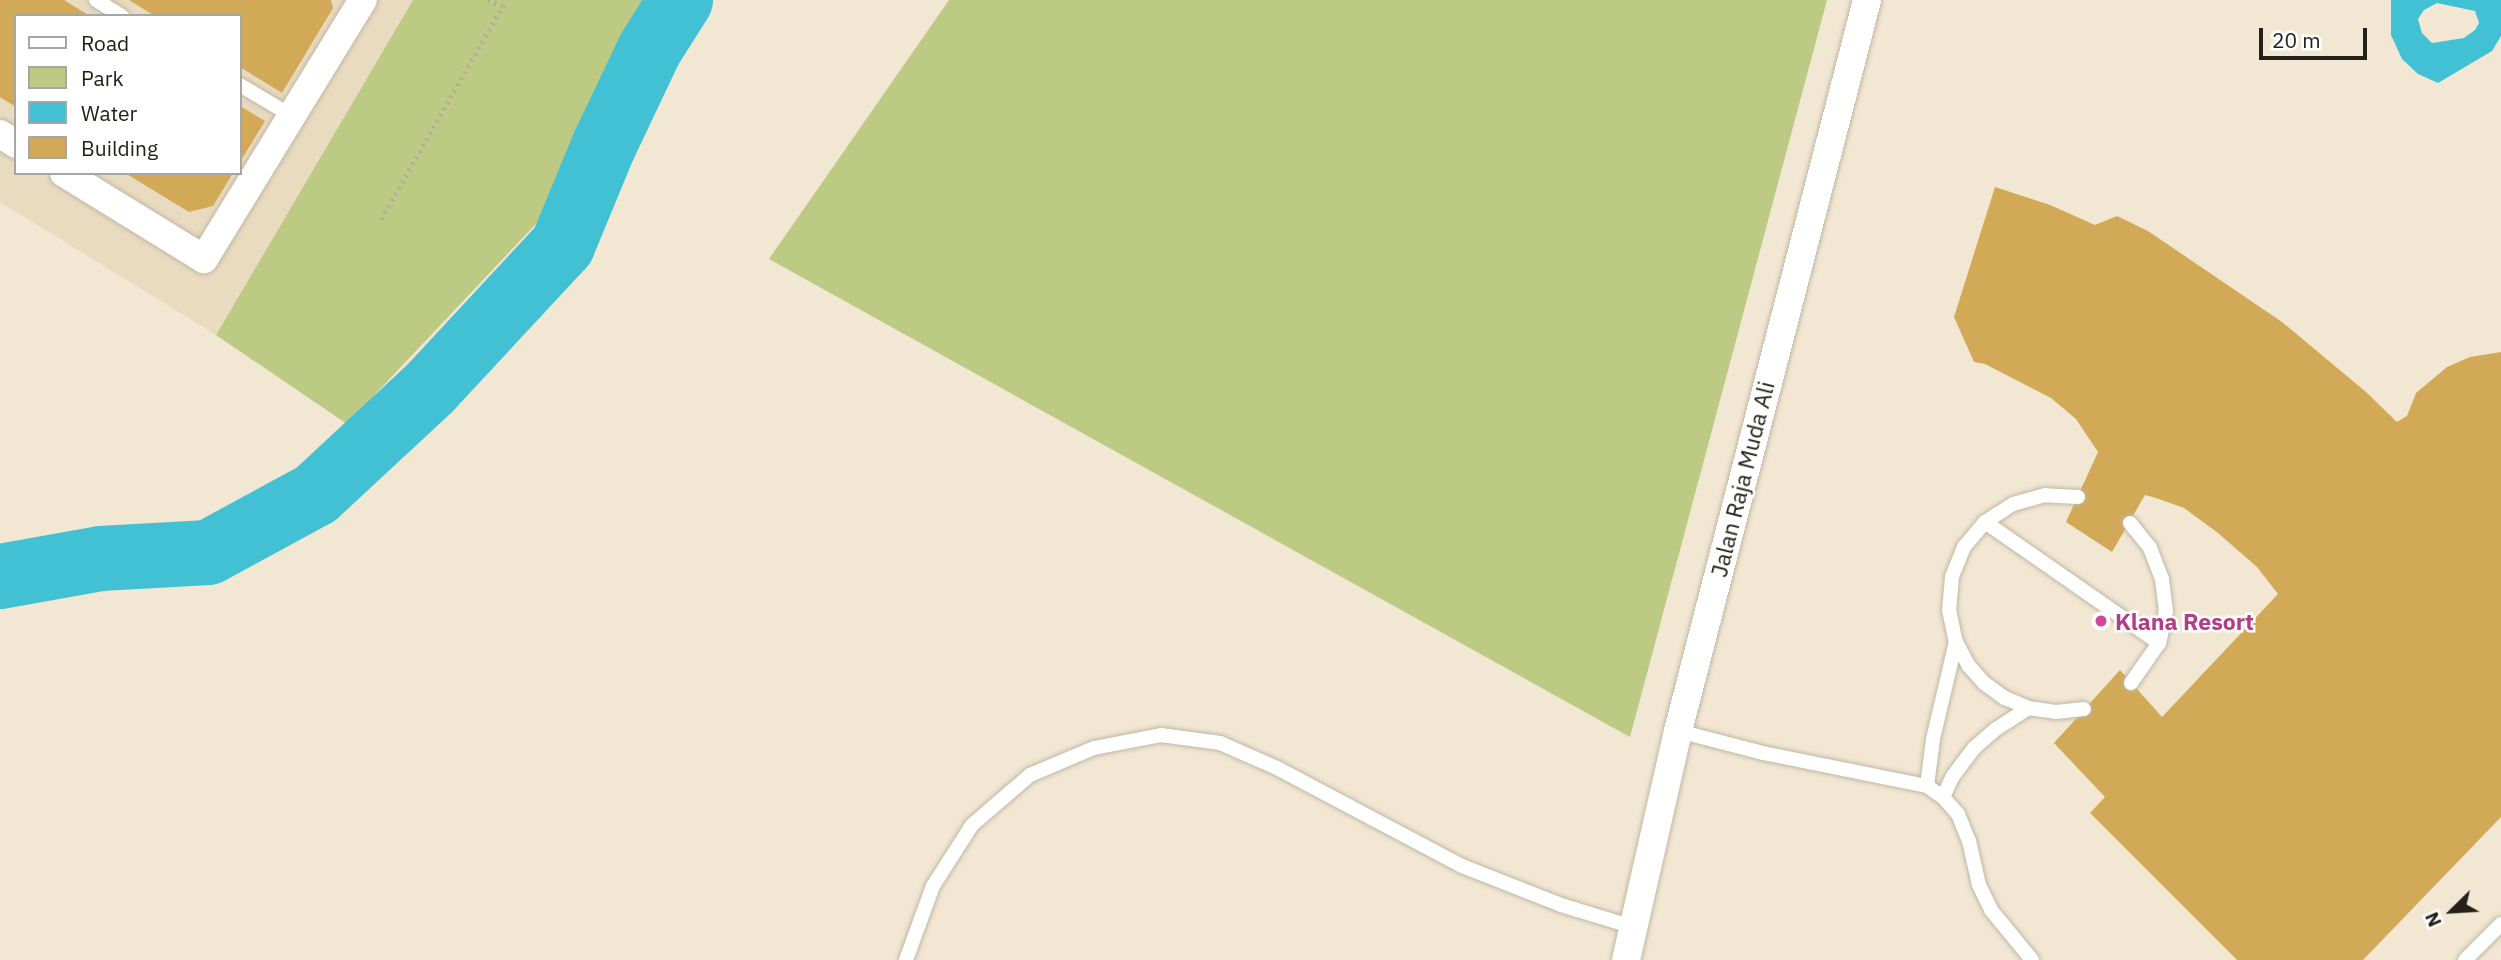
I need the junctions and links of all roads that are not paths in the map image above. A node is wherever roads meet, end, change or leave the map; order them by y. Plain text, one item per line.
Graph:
1 (96, 0) edge
2 (363, 0) edge
3 (1867, 0) edge
4 (119, 14) edge
5 (242, 86) edge
6 (292, 116) junction
7 (67, 175) edge
8 (2078, 497) dead end
9 (1985, 522) junction
10 (2130, 523) dead end
11 (1956, 642) junction
12 (2159, 643) junction
13 (2132, 683) dead end
14 (2028, 708) junction
15 (2084, 709) dead end
16 (1678, 731) junction
17 (1927, 786) junction
18 (1943, 797) junction
19 (2501, 924) edge
20 (1633, 927) junction
21 (906, 960) edge
22 (1626, 960) edge
23 (2032, 960) edge
24 (2465, 960) edge

1 - 4 lane
2 - 6 street
3 - 16 street, Jalan Raja Muda Ali
5 - 6 lane
6 - 7 street
8 - 9 lane
9 - 11 lane
9 - 12 lane
10 - 12 lane
11 - 14 lane
11 - 17 lane
12 - 13 lane
14 - 15 lane
14 - 18 lane
16 - 17 lane
16 - 20 street, Jalan Raja Muda Ali
17 - 18 lane
18 - 23 lane
19 - 24 lane
20 - 21 lane
20 - 22 street, Jalan Raja Muda Ali

